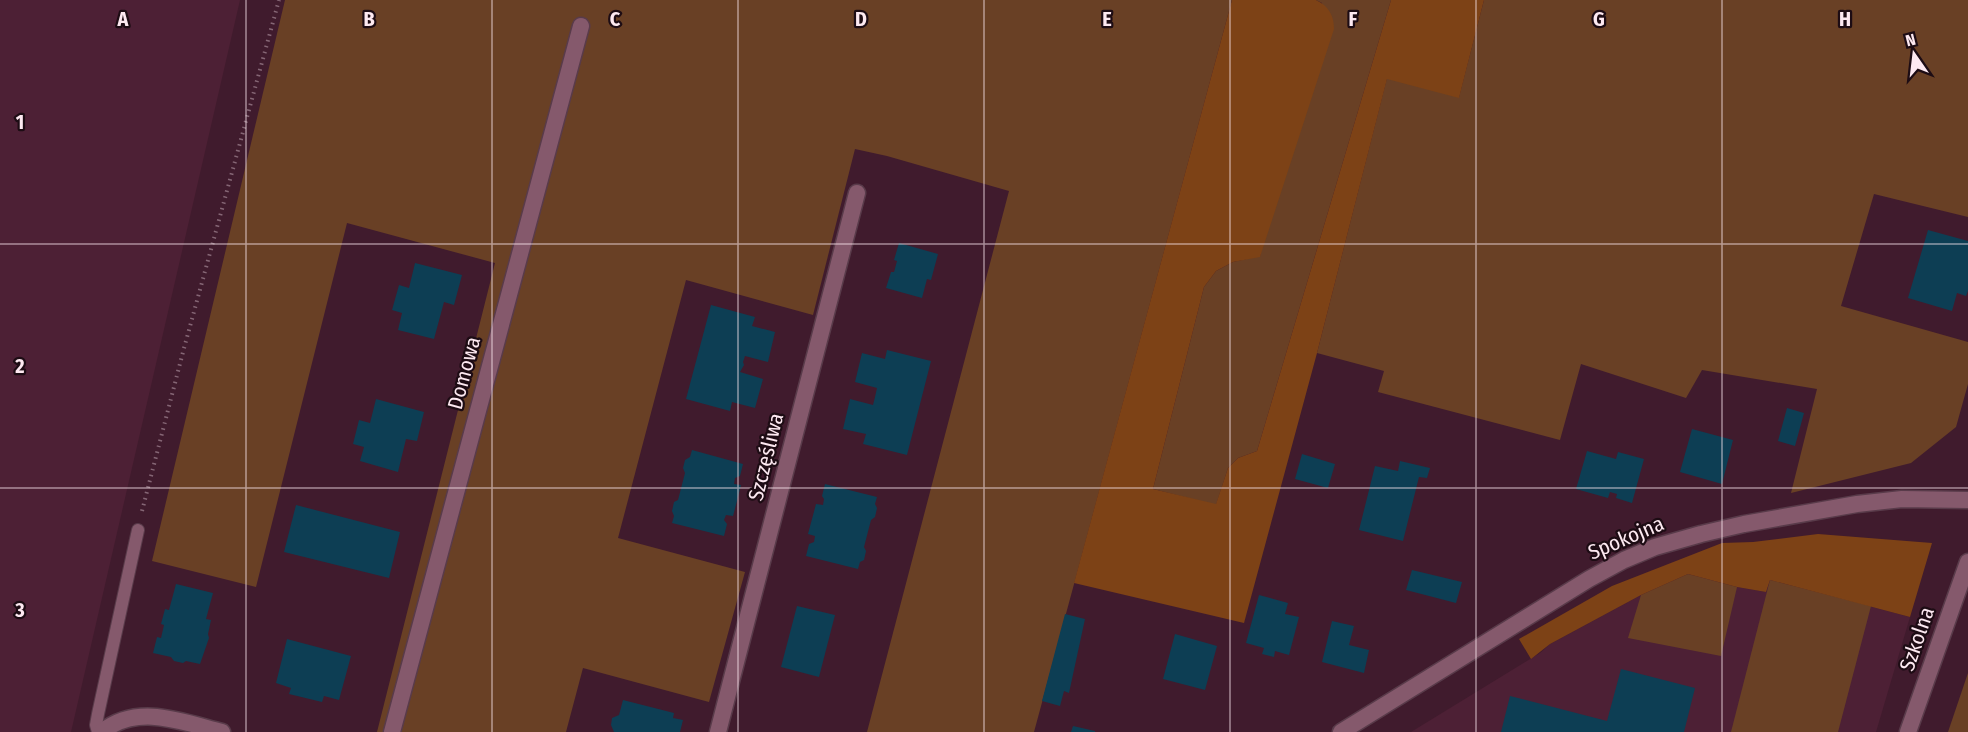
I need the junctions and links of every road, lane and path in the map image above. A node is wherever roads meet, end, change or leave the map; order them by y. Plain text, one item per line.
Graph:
1 (279, 0) edge
2 (581, 26) dead end
3 (856, 193) dead end
4 (1968, 500) edge
5 (138, 530) joint
6 (1968, 562) edge
7 (100, 732) edge
8 (222, 732) edge
9 (392, 732) edge
10 (718, 732) edge
11 (1341, 732) edge
12 (1908, 732) edge

1 - 5 path
2 - 9 street, Domowa
3 - 10 street, Szczęśliwa
4 - 11 street, Spokojna
5 - 7 lane
6 - 12 street, Szkolna
7 - 8 street

